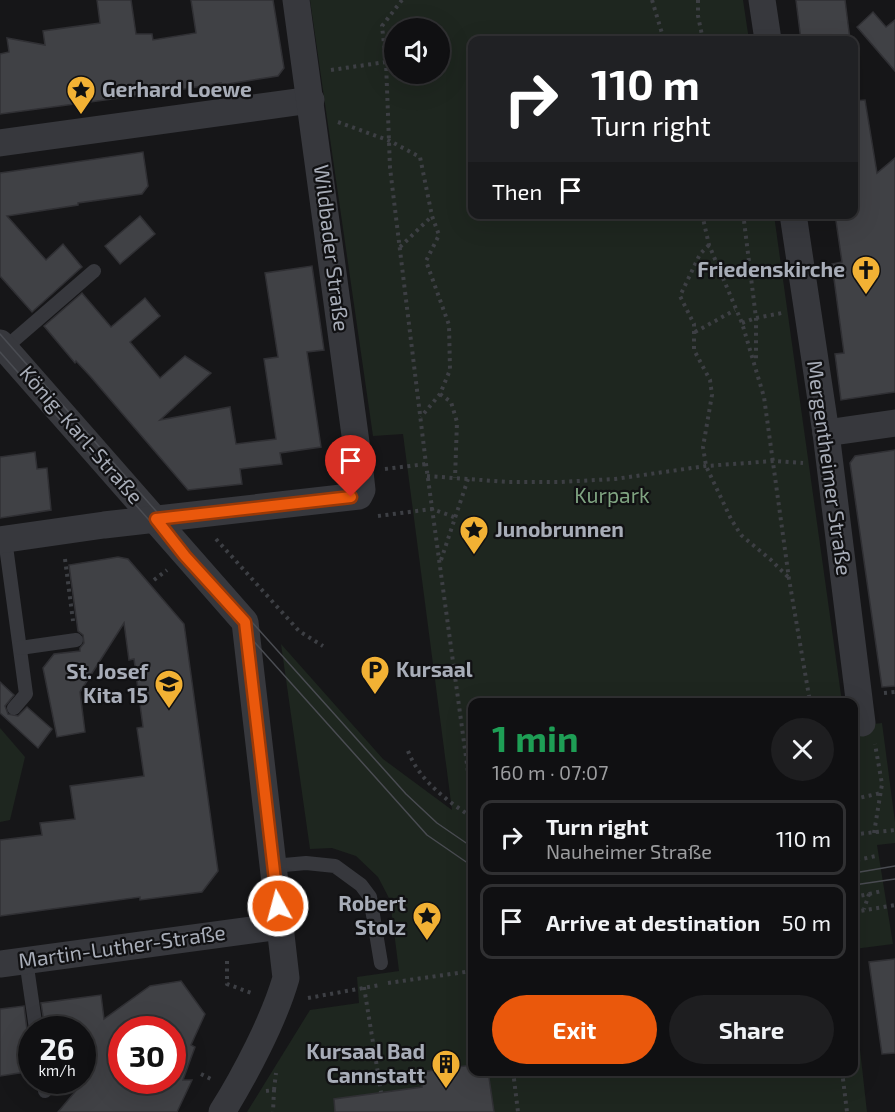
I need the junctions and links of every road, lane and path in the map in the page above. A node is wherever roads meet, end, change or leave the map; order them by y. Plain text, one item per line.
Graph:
1 (296, 0) edge
2 (402, 0) edge
3 (652, 0) edge
4 (698, 0) edge
5 (762, 0) edge
6 (388, 18) edge
7 (384, 23) edge
8 (663, 36) edge
9 (702, 36) edge
10 (767, 36) edge
11 (384, 44) edge
12 (384, 62) edge
13 (308, 73) junction
14 (387, 84) edge
15 (311, 100) junction
16 (390, 141) junction
17 (0, 143) edge
18 (432, 216) junction
19 (703, 219) edge
20 (743, 219) edge
21 (794, 219) edge
22 (709, 245) junction
23 (400, 247) junction
24 (94, 271) dead end
25 (806, 308) junction
26 (735, 310) junction
27 (756, 318) junction
28 (742, 323) junction
29 (695, 332) junction
30 (2, 345) edge
31 (756, 369) junction
32 (440, 393) junction
33 (420, 418) junction
34 (895, 423) edge
35 (826, 433) junction
36 (774, 461) junction
37 (426, 464) junction
38 (706, 466) junction
39 (428, 476) junction
40 (455, 478) junction
41 (468, 479) junction
42 (364, 495) junction
43 (432, 509) junction
44 (197, 515) junction
45 (454, 517) junction
46 (156, 519) junction
47 (2, 539) edge
48 (65, 559) dead end
49 (440, 563) junction
50 (789, 579) junction
51 (76, 640) joint
52 (323, 646) dead end
53 (20, 648) junction
54 (809, 698) edge
55 (14, 708) dead end
56 (862, 723) joint
57 (408, 751) dead end
58 (468, 771) edge
59 (880, 793) junction
60 (858, 798) edge
61 (468, 814) edge
62 (895, 830) edge
63 (858, 833) edge
64 (874, 833) junction
65 (876, 856) dead end
66 (858, 859) edge
67 (273, 866) junction
68 (882, 891) dead end
69 (869, 894) junction
70 (858, 896) edge
71 (895, 905) edge
72 (864, 909) junction
73 (858, 911) edge
74 (280, 926) junction
75 (226, 933) junction
76 (13, 962) edge
77 (381, 963) dead end
78 (468, 972) edge
79 (364, 987) junction
80 (280, 999) junction
81 (32, 1016) edge
82 (514, 1076) edge
83 (843, 1076) edge
84 (381, 1092) dead end
85 (222, 1112) edge
86 (518, 1112) edge
87 (847, 1112) edge

1 - 13 street, Wildbader Straße
2 - 6 path
3 - 8 path
4 - 9 path
5 - 10 street
7 - 11 path
12 - 13 path
13 - 15 street, Wildbader Straße
14 - 16 path
15 - 16 path
15 - 17 street
15 - 42 street, Wildbader Straße
16 - 18 path
16 - 23 path
18 - 23 path
18 - 32 path
19 - 22 path
20 - 27 path
21 - 25 street, Mergentheimer Straße
22 - 26 path
22 - 29 path
23 - 33 path
24 - 30 lane
25 - 27 path
25 - 35 street, Mergentheimer Straße
26 - 28 path
26 - 29 path
27 - 28 path
27 - 31 path
28 - 31 path
29 - 38 path
30 - 46 street, König-Karl-Straße
31 - 36 path
32 - 33 path
32 - 40 path
33 - 37 path
34 - 35 street
35 - 56 street, Mergentheimer Straße
36 - 38 path
36 - 50 path
37 - 39 path
37 - 42 path
38 - 41 path
38 - 50 path
39 - 40 path
39 - 43 path
40 - 41 path
41 - 45 path
42 - 43 path
42 - 44 street
43 - 45 path
43 - 49 path
44 - 46 street
44 - 52 path
45 - 49 path
46 - 47 street
46 - 67 street, König-Karl-Straße
47 - 53 lane
48 - 51 path
49 - 58 path
50 - 54 path
51 - 53 lane
53 - 55 lane
56 - 59 path
57 - 61 path
59 - 60 path
59 - 64 path
62 - 64 path
63 - 64 path
65 - 66 path
67 - 74 street, König-Karl-Straße
67 - 77 lane
68 - 69 path
69 - 70 path
69 - 72 path
71 - 72 path
72 - 73 path
74 - 75 street, Martin-Luther-Straße
74 - 80 street, König-Karl-Straße
75 - 76 street, Martin-Luther-Straße
75 - 80 path
76 - 81 lane
78 - 79 path
79 - 80 path
79 - 84 path
80 - 85 street, König-Karl-Straße
82 - 86 path
83 - 87 path

